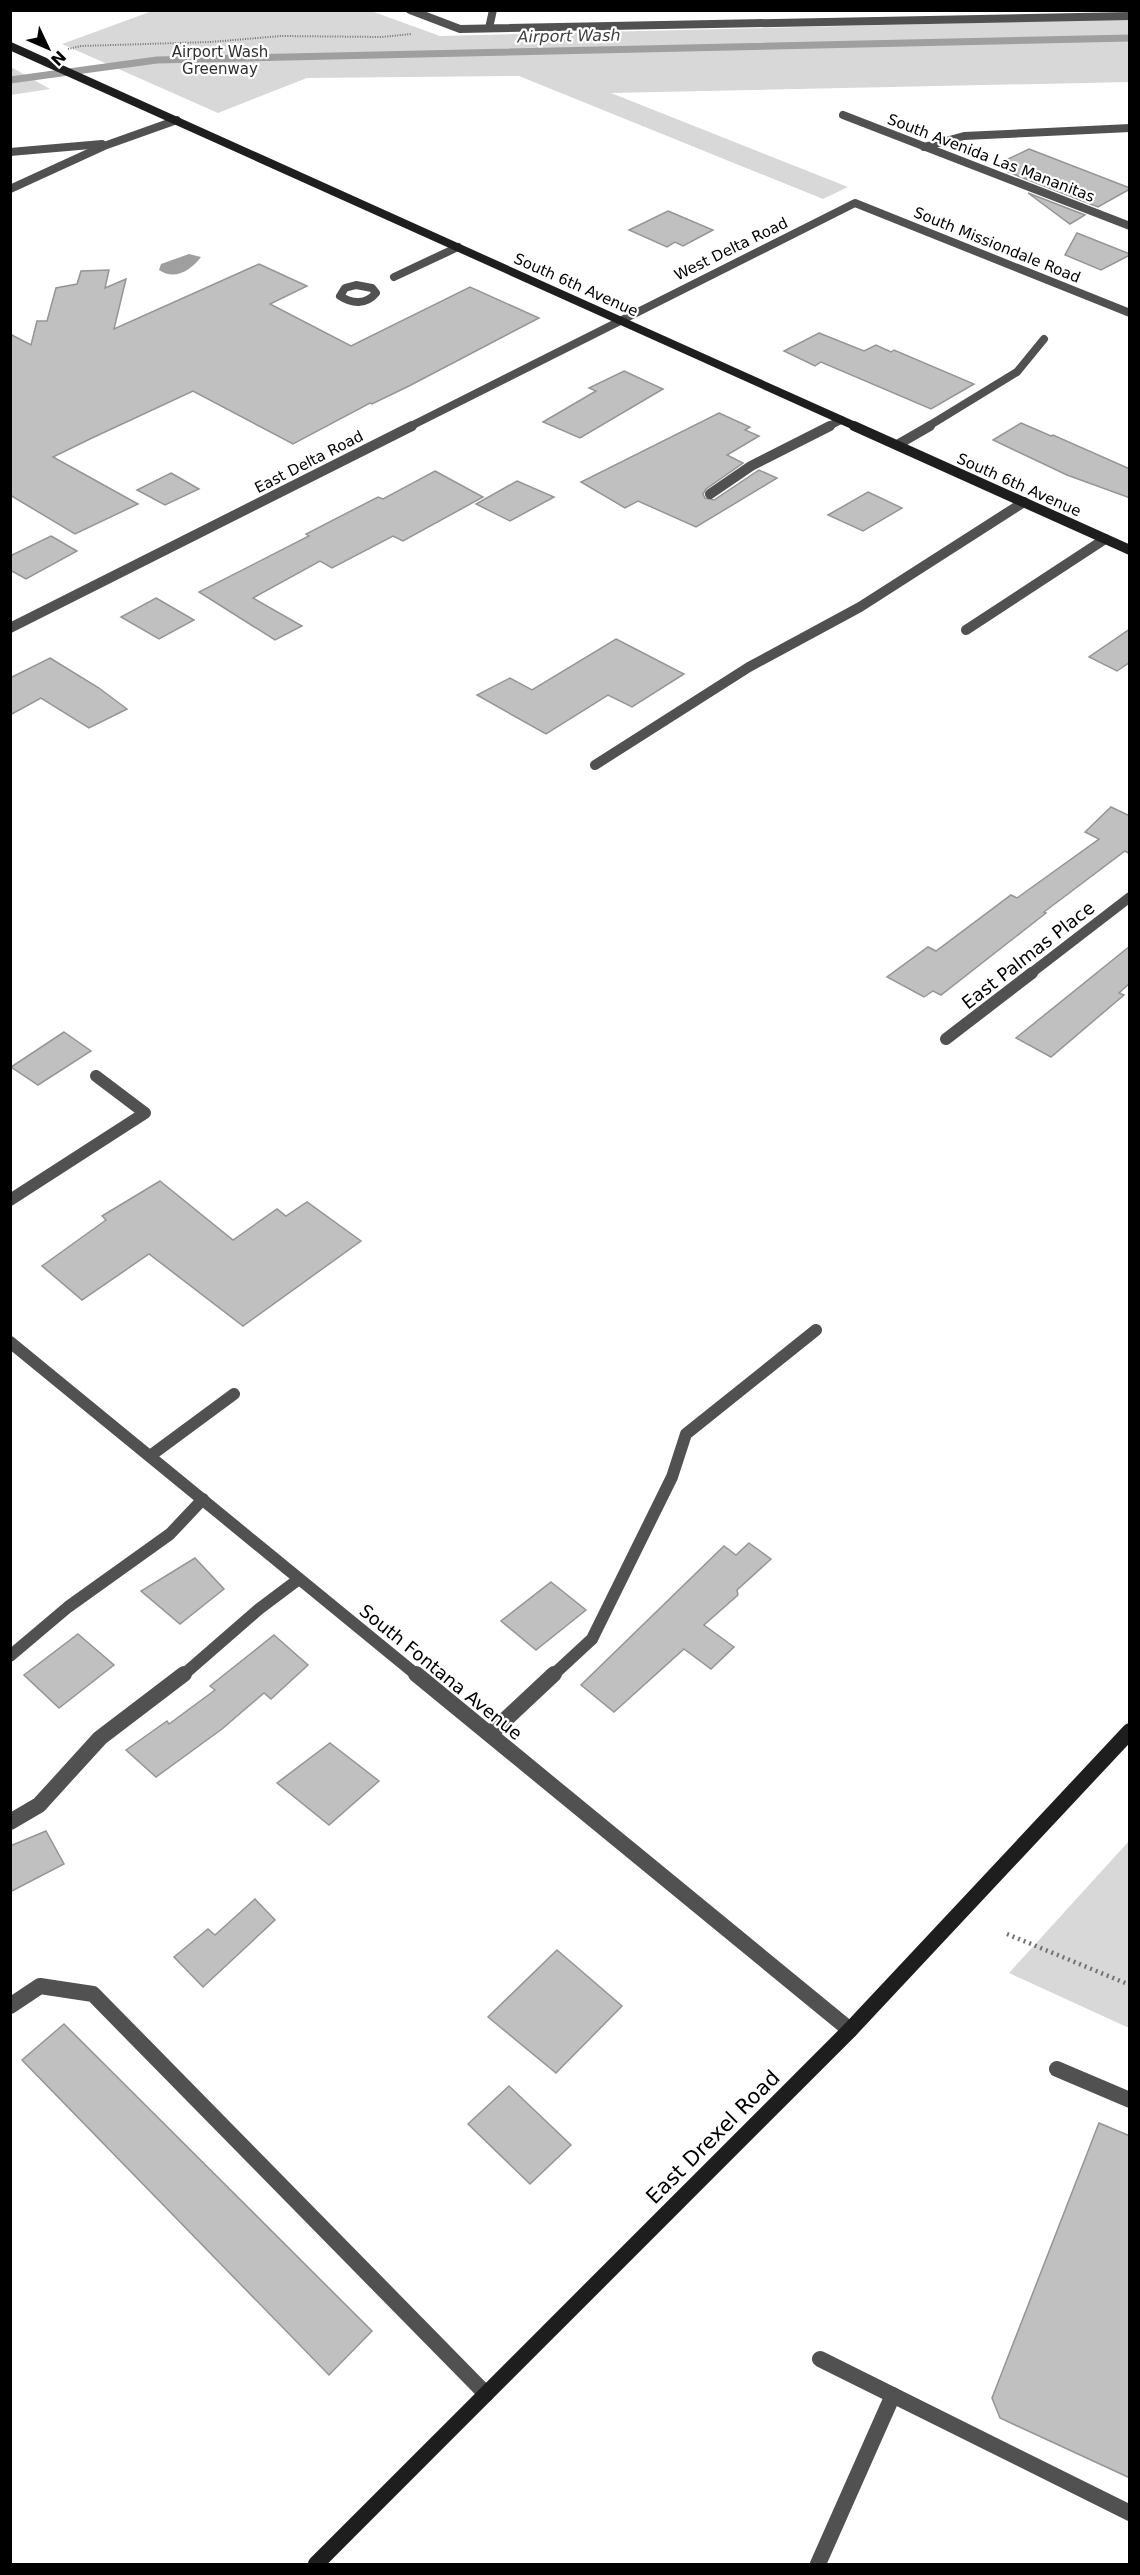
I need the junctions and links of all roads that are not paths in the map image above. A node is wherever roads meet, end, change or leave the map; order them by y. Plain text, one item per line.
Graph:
1 (410, 10) edge
2 (493, 10) edge
3 (1130, 16) edge
4 (489, 28) junction
5 (10, 46) edge
6 (843, 115) dead end
7 (177, 120) junction
8 (1130, 128) edge
9 (112, 143) junction
10 (924, 147) junction
11 (10, 152) edge
12 (10, 189) edge
13 (855, 203) joint
14 (1130, 226) edge
15 (458, 247) junction
16 (386, 281) dead end
17 (1130, 313) edge
18 (620, 320) junction
19 (1044, 339) dead end
20 (841, 420) junction
21 (897, 445) junction
22 (710, 494) dead end
23 (1024, 502) junction
24 (1105, 539) junction
25 (1130, 550) edge
26 (10, 628) edge
27 (966, 630) dead end
28 (595, 765) dead end
29 (1130, 897) edge
30 (946, 1039) dead end
31 (96, 1076) dead end
32 (10, 1200) edge
33 (816, 1330) dead end
34 (10, 1342) edge
35 (234, 1394) dead end
36 (150, 1456) junction
37 (202, 1499) junction
38 (299, 1579) junction
39 (10, 1656) edge
40 (1130, 1731) edge
41 (490, 1734) junction
42 (10, 1822) edge
43 (10, 2007) edge
44 (850, 2030) junction
45 (1057, 2069) dead end
46 (1130, 2100) edge
47 (820, 2359) dead end
48 (486, 2394) junction
49 (893, 2395) junction
50 (1130, 2513) edge
51 (316, 2565) edge
52 (818, 2565) edge

1 - 4 street
2 - 4 street
3 - 4 street
5 - 7 street, South 6th Avenue
6 - 10 street, South Avenida Las Mananitas
7 - 9 street
7 - 15 street, South 6th Avenue
8 - 10 street
9 - 11 street
9 - 12 street
10 - 14 street, South Avenida Las Mananitas
13 - 17 street, South Missiondale Road
13 - 18 street, West Delta Road
15 - 16 street
15 - 18 street, South 6th Avenue
18 - 20 street, South 6th Avenue
18 - 26 street, East Delta Road
19 - 21 street
20 - 21 street, South 6th Avenue
20 - 22 street
21 - 23 street, South 6th Avenue
23 - 24 street, South 6th Avenue
23 - 28 street
24 - 25 street, South 6th Avenue
24 - 27 street
29 - 30 street, East Palmas Place
31 - 32 street
33 - 41 street
34 - 36 street, South Fontana Avenue
35 - 36 street
36 - 37 street, South Fontana Avenue
37 - 38 street, South Fontana Avenue
37 - 39 street
38 - 41 street, South Fontana Avenue
38 - 42 street
40 - 44 street, East Drexel Road
41 - 44 street, South Fontana Avenue
43 - 48 street
44 - 48 street, East Drexel Road
45 - 46 street
47 - 49 street
48 - 51 street, East Drexel Road
49 - 50 street
49 - 52 street

